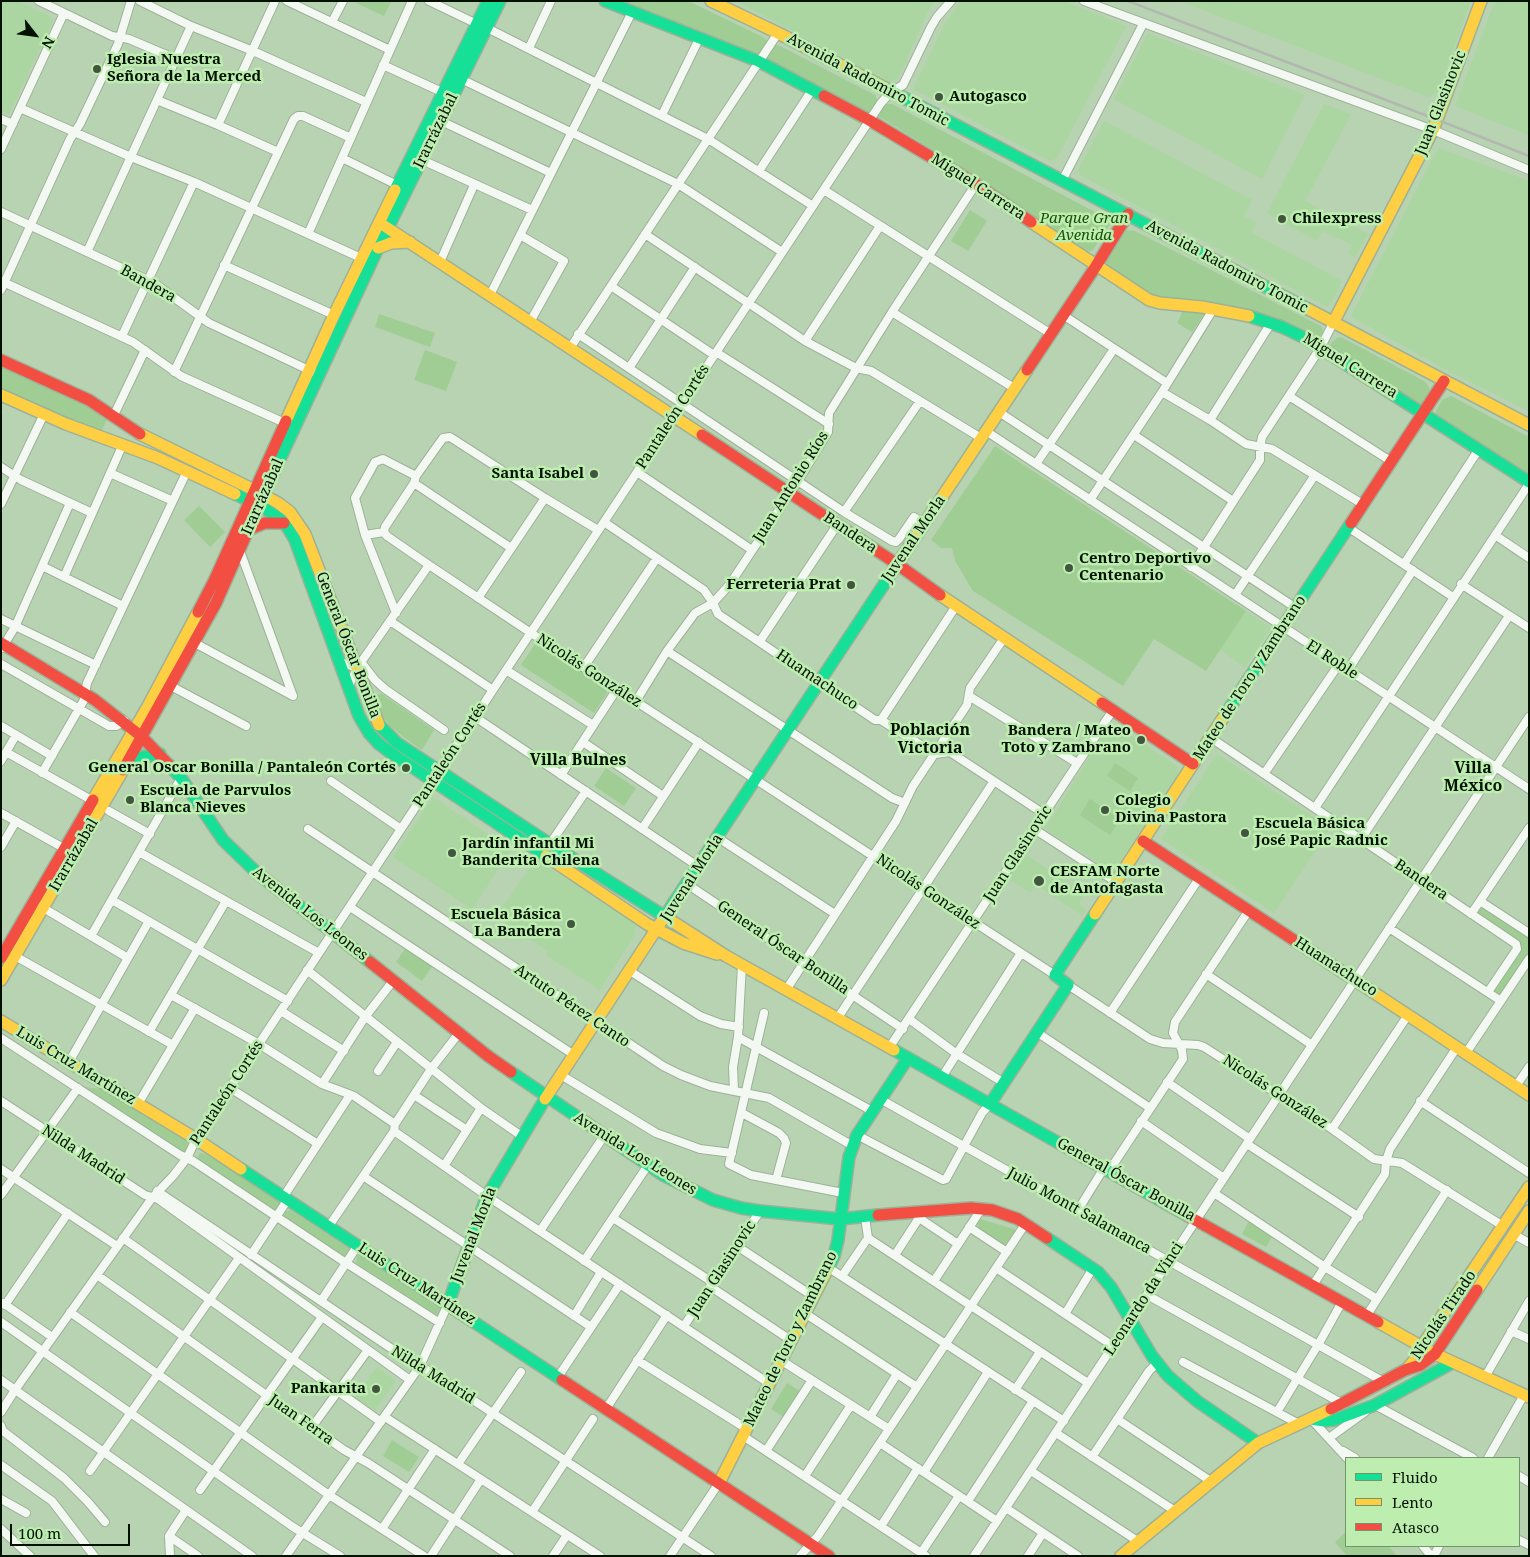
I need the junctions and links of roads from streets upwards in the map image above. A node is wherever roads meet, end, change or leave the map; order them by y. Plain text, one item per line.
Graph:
1 (38, 1) edge
2 (131, 1) edge
3 (140, 1) edge
4 (276, 1) edge
5 (288, 1) edge
6 (343, 1) edge
7 (412, 1) edge
8 (430, 1) edge
9 (488, 1) edge
10 (500, 1) edge
11 (552, 1) edge
12 (605, 1) edge
13 (711, 1) edge
14 (951, 1) edge
15 (1084, 1) edge
16 (1481, 1) edge
17 (632, 12) junction
18 (64, 13) junction
19 (332, 22) junction
20 (1143, 24) junction
21 (191, 26) junction
22 (482, 26) junction
23 (778, 33) junction
24 (121, 36) junction
25 (699, 39) junction
26 (529, 48) junction
27 (390, 50) junction
28 (253, 51) junction
29 (176, 59) junction
30 (758, 62) junction
31 (383, 65) junction
32 (462, 79) junction
33 (597, 82) junction
34 (812, 90) junction
35 (891, 92) junction
36 (444, 93) junction
37 (157, 100) junction
38 (366, 102) junction
39 (20, 108) junction
40 (662, 115) junction
41 (1, 119) edge
42 (869, 120) junction
43 (441, 121) junction
44 (12, 124) junction
45 (218, 125) junction
46 (1434, 130) junction
47 (74, 132) junction
48 (572, 132) junction
49 (350, 138) junction
50 (708, 139) junction
51 (1, 149) edge
52 (278, 152) junction
53 (131, 158) junction
54 (342, 158) junction
55 (422, 160) junction
56 (1529, 170) edge
57 (759, 171) junction
58 (551, 173) junction
59 (1062, 181) junction
60 (194, 182) junction
61 (678, 184) junction
62 (976, 184) junction
63 (397, 185) junction
64 (474, 185) junction
65 (824, 190) junction
66 (813, 206) junction
67 (251, 208) junction
68 (532, 210) junction
69 (1, 212) edge
70 (1128, 214) junction
71 (384, 225) junction
72 (31, 226) junction
73 (880, 226) junction
74 (308, 234) junction
75 (520, 234) junction
76 (645, 234) junction
77 (411, 242) junction
78 (378, 248) junction
79 (87, 252) junction
80 (782, 252) junction
81 (928, 256) junction
82 (361, 258) junction
83 (440, 262) junction
84 (224, 265) junction
85 (1096, 266) junction
86 (695, 267) junction
87 (148, 280) junction
88 (2, 285) edge
89 (610, 286) junction
90 (490, 295) junction
91 (749, 302) junction
92 (1214, 308) junction
93 (892, 312) junction
94 (334, 315) junction
95 (1063, 315) junction
96 (200, 317) junction
97 (661, 319) junction
98 (530, 322) junction
99 (1271, 323) junction
100 (1333, 323) junction
101 (578, 334) junction
102 (1051, 334) junction
103 (122, 336) junction
104 (805, 341) junction
105 (1321, 347) junction
106 (570, 348) junction
107 (1114, 349) junction
108 (144, 350) junction
109 (715, 353) junction
110 (1, 360) edge
111 (629, 368) junction
112 (856, 368) junction
113 (174, 372) junction
114 (314, 373) junction
115 (1444, 381) junction
116 (1168, 383) junction
117 (1014, 388) junction
118 (1162, 392) junction
119 (1, 395) edge
120 (1290, 396) junction
121 (920, 401) junction
122 (682, 404) junction
123 (998, 412) junction
124 (1424, 413) junction
125 (44, 414) junction
126 (114, 415) junction
127 (674, 416) junction
128 (1210, 420) junction
129 (829, 424) junction
130 (289, 425) junction
131 (1529, 425) edge
132 (984, 435) junction
133 (1134, 435) junction
134 (123, 444) junction
135 (1049, 445) junction
136 (1260, 448) junction
137 (1479, 449) junction
138 (1392, 462) junction
139 (1036, 464) junction
140 (1, 468) edge
141 (187, 471) junction
142 (637, 472) junction
143 (110, 473) junction
144 (1314, 475) junction
145 (14, 476) junction
146 (415, 480) junction
147 (798, 481) junction
148 (1103, 481) junction
149 (1529, 483) edge
150 (790, 493) junction
151 (256, 498) junction
152 (545, 498) junction
153 (1090, 500) junction
154 (172, 501) junction
155 (1233, 501) junction
156 (70, 503) junction
157 (1, 504) edge
158 (1364, 505) junction
159 (844, 512) junction
160 (92, 513) junction
161 (604, 522) junction
162 (284, 523) junction
163 (924, 524) junction
164 (837, 525) junction
165 (1348, 528) junction
166 (248, 530) junction
167 (598, 530) junction
168 (384, 532) junction
169 (365, 535) junction
170 (1495, 535) junction
171 (1204, 547) junction
172 (512, 548) junction
173 (752, 550) junction
174 (240, 552) junction
175 (656, 558) junction
176 (1529, 558) edge
177 (897, 564) junction
178 (1404, 564) junction
179 (429, 565) junction
180 (42, 566) junction
181 (1191, 566) junction
182 (1413, 570) junction
183 (1247, 576) junction
184 (64, 577) junction
185 (1461, 584) junction
186 (1235, 595) junction
187 (1453, 597) junction
188 (478, 598) junction
189 (713, 603) junction
190 (123, 606) junction
191 (956, 606) junction
192 (1296, 608) junction
193 (396, 613) junction
194 (1509, 616) junction
195 (1, 619) edge
196 (390, 621) junction
197 (15, 626) junction
198 (1283, 627) junction
199 (1529, 628) edge
200 (531, 633) junction
201 (1004, 638) junction
202 (193, 642) junction
203 (760, 642) junction
204 (2, 646) edge
205 (667, 651) junction
206 (338, 661) junction
207 (1, 664) edge
208 (1338, 664) junction
209 (96, 665) junction
210 (359, 665) junction
211 (584, 668) junction
212 (506, 670) junction
213 (1348, 670) junction
214 (820, 682) junction
215 (169, 686) junction
216 (348, 688) junction
217 (617, 689) junction
218 (493, 690) junction
219 (85, 693) junction
220 (969, 696) junction
221 (1388, 696) junction
222 (636, 701) junction
223 (79, 708) junction
224 (147, 708) junction
225 (1113, 710) junction
226 (475, 717) junction
227 (1529, 717) edge
228 (881, 720) junction
229 (118, 721) junction
230 (594, 725) junction
231 (1, 726) edge
232 (246, 726) dead end
233 (1436, 728) junction
234 (444, 730) dead end
235 (788, 730) junction
236 (138, 733) junction
237 (16, 735) junction
238 (1211, 738) junction
239 (583, 742) junction
240 (699, 742) junction
241 (6, 752) junction
242 (160, 754) junction
243 (934, 754) junction
244 (52, 756) junction
245 (1, 762) edge
246 (127, 762) junction
247 (1078, 763) junction
248 (1194, 764) junction
249 (1496, 767) junction
250 (440, 771) junction
251 (42, 773) junction
252 (1264, 774) junction
253 (561, 775) junction
254 (181, 778) junction
255 (756, 780) junction
256 (331, 781) dead end
257 (432, 781) junction
258 (994, 781) junction
259 (1529, 789) edge
260 (586, 791) junction
261 (663, 796) junction
262 (93, 801) junction
263 (905, 804) junction
264 (1315, 808) junction
265 (109, 811) dead end
266 (1, 813) edge
267 (1044, 814) junction
268 (16, 822) junction
269 (1529, 828) edge
270 (308, 829) dead end
271 (401, 829) junction
272 (642, 829) junction
273 (1034, 829) junction
274 (150, 834) junction
275 (718, 838) junction
276 (1361, 840) junction
277 (1143, 841) junction
278 (550, 844) junction
279 (1, 847) edge
280 (69, 852) junction
281 (139, 852) junction
282 (874, 856) junction
283 (699, 867) junction
284 (372, 872) junction
285 (1200, 878) junction
286 (1420, 880) junction
287 (1116, 882) junction
288 (687, 884) junction
289 (923, 889) junction
290 (112, 900) junction
291 (226, 901) junction
292 (1480, 901) junction
293 (38, 905) junction
294 (350, 907) junction
295 (1250, 910) junction
296 (835, 914) junction
297 (1471, 914) junction
298 (666, 917) junction
299 (149, 921) junction
300 (972, 922) junction
301 (1389, 928) junction
302 (657, 930) junction
303 (1528, 930) edge
304 (333, 932) junction
305 (91, 936) junction
306 (198, 949) junction
307 (319, 953) junction
308 (1021, 953) junction
309 (6, 954) edge
310 (726, 956) junction
311 (128, 958) junction
312 (1529, 959) edge
313 (804, 962) junction
314 (742, 965) junction
315 (307, 970) junction
316 (630, 971) junction
317 (1206, 974) junction
318 (1055, 975) junction
319 (1, 980) edge
320 (394, 980) junction
321 (1355, 980) junction
322 (1068, 985) junction
323 (786, 990) junction
324 (1488, 992) junction
325 (171, 995) junction
326 (853, 995) junction
327 (288, 1000) junction
328 (1501, 1001) junction
329 (101, 1005) junction
330 (195, 1008) junction
331 (281, 1011) junction
332 (764, 1013) dead end
333 (1110, 1013) junction
334 (1408, 1015) junction
335 (366, 1017) junction
336 (838, 1019) junction
337 (909, 1019) junction
338 (1, 1021) edge
339 (596, 1022) junction
340 (739, 1027) junction
341 (903, 1029) junction
342 (149, 1032) junction
343 (459, 1033) junction
344 (1038, 1033) junction
345 (738, 1037) junction
346 (1, 1038) edge
347 (398, 1042) junction
348 (259, 1044) junction
349 (1179, 1044) junction
350 (173, 1045) junction
351 (1312, 1045) junction
352 (757, 1046) junction
353 (889, 1048) junction
354 (1461, 1050) junction
355 (344, 1051) junction
356 (957, 1054) junction
357 (574, 1055) junction
358 (908, 1058) junction
359 (69, 1062) junction
360 (1529, 1068) edge
361 (431, 1069) junction
362 (378, 1072) dead end
363 (561, 1075) junction
364 (942, 1077) junction
365 (1167, 1082) junction
366 (1004, 1083) junction
367 (322, 1084) junction
368 (1516, 1086) junction
369 (78, 1088) junction
370 (230, 1088) junction
371 (734, 1091) junction
372 (745, 1093) junction
373 (350, 1095) junction
374 (414, 1095) junction
375 (1529, 1095) edge
376 (1279, 1096) junction
377 (546, 1097) junction
378 (880, 1099) junction
379 (1, 1101) edge
380 (1420, 1101) junction
381 (138, 1104) junction
382 (990, 1104) junction
383 (480, 1108) junction
384 (1150, 1108) junction
385 (872, 1111) junction
386 (742, 1114) junction
387 (1142, 1121) junction
388 (394, 1128) junction
389 (1332, 1129) junction
390 (467, 1130) junction
391 (47, 1131) junction
392 (604, 1136) junction
393 (523, 1137) junction
394 (196, 1139) junction
395 (855, 1141) junction
396 (1248, 1142) junction
397 (318, 1144) junction
398 (964, 1146) junction
399 (732, 1153) junction
400 (187, 1158) junction
401 (1386, 1161) junction
402 (648, 1165) junction
403 (444, 1166) junction
404 (1, 1169) edge
405 (1106, 1169) junction
406 (1529, 1173) edge
407 (363, 1176) junction
408 (14, 1177) junction
409 (1224, 1178) junction
410 (776, 1180) junction
411 (1529, 1187) edge
412 (1447, 1190) junction
413 (843, 1193) junction
414 (1214, 1193) junction
415 (154, 1194) junction
416 (1, 1195) edge
417 (487, 1196) junction
418 (286, 1198) junction
419 (982, 1208) junction
420 (1078, 1210) junction
421 (760, 1211) junction
422 (1529, 1211) edge
423 (68, 1214) junction
424 (919, 1215) junction
425 (277, 1217) junction
426 (865, 1217) junction
427 (1359, 1217) junction
428 (613, 1218) junction
429 (840, 1219) junction
430 (1196, 1220) junction
431 (1026, 1223) junction
432 (330, 1226) junction
433 (1503, 1226) junction
434 (969, 1227) junction
435 (540, 1231) junction
436 (1513, 1234) junction
437 (123, 1238) junction
438 (868, 1238) junction
439 (1529, 1243) edge
440 (958, 1244) junction
441 (358, 1245) junction
442 (117, 1246) junction
443 (469, 1246) junction
444 (737, 1246) junction
445 (1007, 1252) junction
446 (252, 1255) junction
447 (895, 1256) junction
448 (239, 1258) junction
449 (584, 1261) junction
450 (1169, 1262) junction
451 (346, 1264) junction
452 (829, 1268) junction
453 (996, 1268) junction
454 (1093, 1268) junction
455 (1325, 1268) junction
456 (601, 1272) junction
457 (97, 1275) junction
458 (842, 1276) junction
459 (934, 1281) junction
460 (620, 1284) junction
461 (712, 1284) junction
462 (1313, 1285) junction
463 (1147, 1295) junction
464 (814, 1297) junction
465 (1377, 1299) junction
466 (210, 1300) junction
467 (321, 1301) junction
468 (1529, 1301) edge
469 (1342, 1302) junction
470 (3, 1304) edge
471 (448, 1304) junction
472 (971, 1306) junction
473 (70, 1312) junction
474 (806, 1314) junction
475 (1065, 1314) junction
476 (666, 1315) junction
477 (1366, 1315) junction
478 (574, 1316) junction
479 (322, 1317) junction
480 (1130, 1318) junction
481 (1, 1322) edge
482 (440, 1324) junction
483 (684, 1326) junction
484 (591, 1327) junction
485 (1511, 1331) junction
486 (52, 1337) junction
487 (184, 1337) junction
488 (1529, 1339) edge
489 (792, 1341) junction
490 (946, 1344) junction
491 (1318, 1345) junction
492 (1113, 1346) junction
493 (1422, 1346) junction
494 (368, 1350) junction
495 (42, 1351) junction
496 (1040, 1352) junction
497 (1435, 1354) junction
498 (293, 1359) junction
499 (637, 1360) junction
500 (782, 1360) junction
501 (1183, 1362) dead end
502 (1157, 1363) junction
503 (1452, 1363) junction
504 (420, 1366) junction
505 (1405, 1370) junction
506 (521, 1372) dead end
507 (988, 1372) junction
508 (158, 1374) junction
509 (897, 1374) junction
510 (558, 1377) junction
511 (1485, 1377) junction
512 (1298, 1379) junction
513 (1, 1380) edge
514 (410, 1380) junction
515 (812, 1380) junction
516 (1384, 1382) junction
517 (1088, 1383) junction
518 (770, 1384) junction
519 (917, 1387) junction
520 (15, 1390) junction
521 (1015, 1390) junction
522 (338, 1391) junction
523 (267, 1396) junction
524 (1526, 1396) edge
525 (3, 1401) edge
526 (1033, 1401) junction
527 (1343, 1404) junction
528 (851, 1405) junction
529 (1375, 1405) junction
530 (606, 1409) junction
531 (1, 1412) edge
532 (1277, 1412) junction
533 (130, 1413) junction
534 (493, 1413) junction
535 (870, 1417) junction
536 (1311, 1418) junction
537 (383, 1419) junction
538 (593, 1419) dead end
539 (1117, 1419) junction
540 (1064, 1421) junction
541 (1300, 1424) junction
542 (1, 1426) edge
543 (312, 1427) junction
544 (889, 1429) junction
545 (241, 1432) junction
546 (745, 1433) junction
547 (1056, 1433) junction
548 (1329, 1438) junction
549 (880, 1443) junction
550 (1258, 1443) junction
551 (1339, 1449) junction
552 (435, 1450) junction
553 (766, 1451) junction
554 (103, 1452) junction
555 (356, 1457) junction
556 (1092, 1457) junction
557 (1346, 1457) edge
558 (1353, 1457) edge
559 (1471, 1457) edge
560 (1489, 1457) edge
561 (566, 1460) junction
562 (458, 1464) junction
563 (1, 1465) edge
564 (921, 1470) junction
565 (1031, 1470) junction
566 (90, 1471) dead end
567 (213, 1471) junction
568 (805, 1476) junction
569 (481, 1479) junction
570 (1212, 1482) junction
571 (719, 1483) junction
572 (200, 1490) dead end
573 (408, 1490) junction
574 (330, 1495) junction
575 (959, 1496) junction
576 (1, 1499) edge
577 (842, 1500) junction
578 (968, 1501) junction
579 (1006, 1508) junction
580 (186, 1510) junction
581 (1175, 1511) junction
582 (532, 1512) junction
583 (26, 1513) dead end
584 (455, 1520) junction
585 (998, 1521) junction
586 (105, 1522) dead end
587 (880, 1526) junction
588 (1, 1529) edge
589 (382, 1529) junction
590 (303, 1533) junction
591 (1043, 1533) junction
592 (567, 1535) junction
593 (169, 1536) junction
594 (682, 1537) junction
595 (1139, 1542) junction
596 (810, 1544) junction
597 (1424, 1547) edge
598 (924, 1554) edge
599 (30, 1556) edge
600 (94, 1556) edge
601 (170, 1556) edge
602 (198, 1556) edge
603 (252, 1556) edge
604 (286, 1556) edge
605 (340, 1556) edge
606 (424, 1556) edge
607 (432, 1556) edge
608 (510, 1556) edge
609 (553, 1556) edge
610 (600, 1556) edge
611 (670, 1556) edge
612 (711, 1556) edge
613 (800, 1556) edge
614 (829, 1556) edge
615 (974, 1556) edge
616 (1028, 1556) edge
617 (1078, 1556) edge
618 (1121, 1556) edge
619 (1433, 1556) edge

1 - 18 street
2 - 24 street
3 - 21 street
4 - 28 street
5 - 19 street
6 - 19 street
7 - 27 street
8 - 22 street
9 - 22 street, Irarrázabal
10 - 22 street, Irarrázabal
11 - 26 street
12 - 17 street, Miguel Carrera
13 - 23 street, Avenida Radomiro Tomic
14 - 35 street, Pantaleón Cortés
15 - 20 street
16 - 46 street, Juan Glasinovic
17 - 25 street, Miguel Carrera
17 - 33 street
18 - 24 street
18 - 39 street
19 - 27 street
20 - 46 street
20 - 59 street
21 - 28 street
21 - 29 street
22 - 26 street
22 - 32 street, Irarrázabal
22 - 36 street, Irarrázabal
23 - 30 street
23 - 35 street, Avenida Radomiro Tomic
24 - 29 street
24 - 47 street
25 - 30 street, Miguel Carrera
25 - 40 street
26 - 33 street
27 - 31 street
28 - 38 street
28 - 45 street
29 - 37 street
30 - 34 street, Miguel Carrera
30 - 50 street
31 - 36 street
31 - 38 street
32 - 43 street, Irarrázabal
32 - 48 street
33 - 40 street
33 - 48 street
34 - 42 street, Miguel Carrera
34 - 57 street
35 - 42 street, Pantaleón Cortés
35 - 59 street, Avenida Radomiro Tomic
36 - 63 street, Irarrázabal
37 - 45 street
37 - 53 street
38 - 49 street
39 - 44 street
39 - 47 street
40 - 50 street
41 - 44 street
42 - 62 street, Miguel Carrera
42 - 65 street, Pantaleón Cortés
43 - 55 street, Irarrázabal
43 - 58 street
44 - 51 street
45 - 52 street
46 - 56 street
46 - 100 street, Juan Glasinovic
47 - 53 street
47 - 72 street
48 - 58 street
48 - 61 street
49 - 52 street
49 - 54 street
50 - 57 street
50 - 61 street
52 - 67 street
53 - 60 street
53 - 79 street
54 - 63 street
54 - 74 street
55 - 64 street
55 - 71 street, Irarrázabal
57 - 66 street
58 - 68 street
59 - 70 street, Avenida Radomiro Tomic
60 - 67 street
60 - 87 street
61 - 76 street
61 - 80 street
62 - 81 street, Juan Antonio Ríos
62 - 85 street, Miguel Carrera
63 - 71 street, Irarrázabal
64 - 68 street
64 - 83 street
65 - 66 street, Pantaleón Cortés
65 - 73 street
66 - 80 street, Pantaleón Cortés
67 - 74 street
67 - 84 street
68 - 75 street
69 - 72 street, Bandera
70 - 85 street, Juvenal Morla
70 - 100 street, Avenida Radomiro Tomic
71 - 77 street, Bandera
71 - 78 street, Irarrázabal
71 - 82 street, Irarrázabal
72 - 79 street, Bandera
72 - 88 street
73 - 81 street
73 - 104 street
74 - 82 street
75 - 90 street
75 - 98 street
76 - 86 street, El Roble
76 - 89 street
77 - 78 street
77 - 83 street, Bandera
78 - 114 street, Irarrázabal
79 - 87 street, Bandera
80 - 91 street, Pantaleón Cortés
81 - 93 street, Juan Antonio Ríos
81 - 102 street
82 - 94 street, Irarrázabal
83 - 90 street, Bandera
84 - 94 street
84 - 96 street
85 - 92 street, Miguel Carrera
85 - 95 street, Juvenal Morla
86 - 91 street, El Roble
86 - 97 street
87 - 96 street, Bandera
87 - 103 street
88 - 103 street
89 - 97 street
89 - 101 street
90 - 98 street, Bandera
91 - 104 street, El Roble
91 - 109 street, Pantaleón Cortés
92 - 99 street, Miguel Carrera
92 - 116 street
93 - 112 street, Juan Antonio Ríos
93 - 117 street
94 - 114 street, Irarrázabal
95 - 102 street, Juvenal Morla
95 - 107 street
96 - 113 street
96 - 114 street, Bandera
97 - 109 street
97 - 111 street
98 - 106 street, Bandera
99 - 105 street, Miguel Carrera
99 - 128 street
100 - 105 street, Juan Glasinovic
100 - 115 street, Avenida Radomiro Tomic
101 - 106 street
101 - 111 street, Bandera
102 - 117 street, Juvenal Morla
103 - 108 street
104 - 112 street, El Roble
105 - 120 street, Juan Glasinovic
105 - 124 street, Miguel Carrera
106 - 127 street, Bandera
107 - 116 street
107 - 135 street
108 - 113 street
108 - 126 street
109 - 122 street, Pantaleón Cortés
109 - 129 street
110 - 126 street, General Óscar Bonilla
111 - 122 street, Bandera
112 - 121 street, El Roble
112 - 129 street, Juan Antonio Ríos
113 - 130 street
114 - 130 street, Irarrázabal
115 - 124 street, Mateo de Toro y Zambrano
115 - 131 street, Avenida Radomiro Tomic
116 - 118 street
117 - 123 street, Juvenal Morla
118 - 128 street
118 - 133 street
119 - 125 street, General Óscar Bonilla
120 - 136 street, Juan Glasinovic
120 - 138 street
121 - 132 street, El Roble
121 - 159 street
122 - 127 street, Pantaleón Cortés
122 - 147 street, Bandera
123 - 132 street, Juvenal Morla
123 - 135 street
124 - 137 street
124 - 138 street, Mateo de Toro y Zambrano
125 - 134 street, General Óscar Bonilla
125 - 145 street
126 - 151 street, General Óscar Bonilla
127 - 142 street, Pantaleón Cortés
127 - 150 street, Bandera
128 - 136 street
129 - 147 street, Juan Antonio Ríos
130 - 151 street, Irarrázabal
132 - 139 street, El Roble
132 - 163 street, Juvenal Morla
133 - 148 street
133 - 155 street
134 - 141 street, General Óscar Bonilla
134 - 143 street
135 - 139 street
135 - 148 street
136 - 144 street
136 - 155 street, Juan Glasinovic
137 - 149 street
137 - 178 street
138 - 158 street, Mateo de Toro y Zambrano
139 - 153 street, El Roble
140 - 145 street
141 - 151 street, General Óscar Bonilla
141 - 154 street
142 - 161 street, Pantaleón Cortés
142 - 173 street
143 - 154 street
143 - 160 street
144 - 158 street
144 - 183 street
145 - 156 street
145 - 157 street
146 - 152 street
146 - 168 street
146 - 169 street
146 - 172 street
147 - 150 street, Juan Antonio Ríos
147 - 159 street, Bandera
148 - 153 street
148 - 171 street
149 - 170 street
150 - 164 street, Bandera
150 - 173 street, Juan Antonio Ríos
151 - 162 street, General Óscar Bonilla
151 - 166 street, Irarrázabal
151 - 210 street, General Óscar Bonilla
151 - 224 street, Irarrázabal
152 - 167 street
152 - 172 street
153 - 181 street, El Roble
154 - 190 street
155 - 171 street, Juan Glasinovic
156 - 160 street
156 - 180 street
158 - 165 street, Mateo de Toro y Zambrano
159 - 163 street, Bandera
160 - 184 street
161 - 167 street, Pantaleón Cortés
161 - 175 street, Huamachuco
162 - 166 street
162 - 206 street, General Óscar Bonilla
163 - 177 street, Juvenal Morla
164 - 177 street, Bandera
164 - 203 street
165 - 178 street
165 - 192 street, Mateo de Toro y Zambrano
166 - 174 street, Irarrázabal
167 - 200 street, Pantaleón Cortés
168 - 169 street
168 - 179 street, Nicolás González
169 - 193 street
170 - 176 street
170 - 185 street
171 - 181 street, Juan Glasinovic
171 - 183 street
172 - 188 street
173 - 189 street, Juan Antonio Ríos
174 - 202 street, Irarrázabal
174 - 202 street
175 - 189 street, Huamachuco
175 - 211 street
177 - 191 street, Bandera
177 - 214 street, Juvenal Morla
178 - 182 street
179 - 188 street, Nicolás González
179 - 193 street
180 - 184 street
180 - 197 street
181 - 186 street, El Roble
182 - 187 street
182 - 213 street
183 - 186 street
183 - 192 street
184 - 190 street
185 - 187 street
185 - 194 street
186 - 198 street, El Roble
187 - 221 street
188 - 200 street, Nicolás González
189 - 203 street, Huamachuco
189 - 205 street, Juan Antonio Ríos
190 - 209 street
191 - 201 street, Bandera
191 - 228 street
192 - 198 street, Mateo de Toro y Zambrano
193 - 196 street
194 - 199 street
194 - 233 street
195 - 197 street
196 - 210 street
196 - 218 street
197 - 204 street
197 - 209 street
198 - 208 street, El Roble
198 - 238 street, Mateo de Toro y Zambrano
200 - 211 street, Nicolás González
200 - 212 street, Pantaleón Cortés
201 - 220 street
201 - 225 street, Bandera
202 - 215 street, Irarrázabal
203 - 214 street, Huamachuco
204 - 219 street, Avenida Los Leones
205 - 222 street, Juan Antonio Ríos
205 - 235 street
206 - 210 street
206 - 216 street, General Óscar Bonilla
207 - 223 street, Avenida Los Leones
208 - 213 street, El Roble
208 - 252 street
209 - 219 street
210 - 216 street
210 - 234 street, General Óscar Bonilla
210 - 250 street, General Óscar Bonilla
211 - 217 street, Nicolás González
212 - 218 street, Pantaleón Cortés
212 - 230 street
213 - 221 street, El Roble
214 - 228 street, Huamachuco
214 - 235 street, Juvenal Morla
215 - 232 street
215 - 236 street, Irarrázabal
216 - 257 street, General Óscar Bonilla
217 - 222 street, Nicolás González
217 - 230 street
218 - 226 street, Pantaleón Cortés
219 - 223 street
219 - 229 street, Avenida Los Leones
220 - 243 street
220 - 247 street
221 - 233 street, El Roble
221 - 264 street
222 - 240 street, Nicolás González
223 - 229 street, Avenida Los Leones
223 - 244 street
224 - 229 street
224 - 236 street, Irarrázabal
225 - 247 street, Juan Glasinovic
225 - 248 street, Bandera
226 - 250 street, Pantaleón Cortés
226 - 253 street
227 - 249 street, Leonardo da Vinci
228 - 243 street, Huamachuco
229 - 236 street, Avenida Los Leones
230 - 239 street
231 - 237 street
233 - 249 street, El Roble
233 - 276 street
235 - 255 street, Juvenal Morla
235 - 263 street
236 - 242 street, Avenida Los Leones
236 - 246 street, Irarrázabal
236 - 262 street, Irarrázabal
237 - 241 street
237 - 244 street
238 - 248 street, Mateo de Toro y Zambrano
238 - 252 street, Bandera
239 - 253 street
239 - 261 street
240 - 255 street, Nicolás González
240 - 261 street
241 - 245 street
241 - 251 street
242 - 246 street
242 - 254 street, Avenida Los Leones
243 - 258 street, Huamachuco
243 - 263 street
244 - 251 street
246 - 280 street, Irarrázabal
247 - 267 street, Juan Glasinovic
248 - 277 street, Mateo de Toro y Zambrano
249 - 259 street, El Roble
249 - 286 street, Leonardo da Vinci
250 - 257 street, Pantaleón Cortés
250 - 278 street, General Óscar Bonilla
251 - 262 street
252 - 264 street, Bandera
253 - 260 street
254 - 274 street
254 - 304 street, Avenida Los Leones
255 - 275 street, Juvenal Morla
255 - 282 street, Nicolás González
256 - 271 street
257 - 271 street, Pantaleón Cortés
257 - 302 street, General Óscar Bonilla
258 - 267 street, Huamachuco
258 - 289 street
260 - 272 street
260 - 278 street
261 - 272 street
262 - 280 street, Irarrázabal
263 - 282 street
264 - 276 street, Bandera
265 - 274 street
266 - 268 street
267 - 273 street, Juan Glasinovic
268 - 279 street
268 - 280 street
269 - 292 street
270 - 284 street, Artuto Pérez Canto
271 - 284 street, Pantaleón Cortés
272 - 283 street
273 - 287 street
273 - 300 street, Juan Glasinovic
274 - 281 street
275 - 283 street, Juvenal Morla
275 - 296 street
276 - 286 street, Bandera
277 - 285 street, Huamachuco
277 - 287 street, Mateo de Toro y Zambrano
278 - 298 street, General Óscar Bonilla
280 - 293 street, Irarrázabal
281 - 290 street
281 - 291 street
282 - 289 street, Nicolás González
282 - 296 street
283 - 288 street, Juvenal Morla
284 - 294 street, Pantaleón Cortés
284 - 339 street, Artuto Pérez Canto
285 - 295 street, Huamachuco
285 - 333 street
286 - 297 street, Bandera
286 - 301 street, Leonardo da Vinci
287 - 318 street, Mateo de Toro y Zambrano
288 - 298 street, Juvenal Morla
288 - 313 street, General Óscar Bonilla
289 - 300 street, Nicolás González
289 - 326 street
290 - 299 street
290 - 305 street
291 - 306 street
291 - 307 street
292 - 297 street
292 - 303 street
293 - 305 street
293 - 309 street, Irarrázabal
294 - 304 street, Pantaleón Cortés
294 - 357 street
295 - 317 street
295 - 321 street, Huamachuco
296 - 313 street
297 - 324 street, Bandera
298 - 302 street, Juvenal Morla
298 - 310 street, General Óscar Bonilla
299 - 306 street
299 - 311 street
300 - 308 street, Nicolás González
300 - 337 street, Juan Glasinovic
301 - 321 street, Leonardo da Vinci
301 - 324 street
302 - 310 street, General Óscar Bonilla
302 - 316 street, Juvenal Morla
304 - 307 street, Pantaleón Cortés
304 - 320 street, Avenida Los Leones
305 - 311 street
306 - 325 street
306 - 327 street
307 - 315 street, Pantaleón Cortés
308 - 318 street, Nicolás González
308 - 356 street
309 - 319 street, Irarrázabal
309 - 329 street
310 - 314 street, General Óscar Bonilla
311 - 329 street
312 - 328 street
313 - 323 street
313 - 326 street, General Óscar Bonilla
314 - 323 street, General Óscar Bonilla
314 - 340 street
315 - 327 street, Pantaleón Cortés
315 - 335 street
316 - 339 street, Juvenal Morla
316 - 340 street
317 - 349 street
317 - 351 street
318 - 322 street, Nicolás González
320 - 335 street
320 - 343 street, Avenida Los Leones
321 - 334 street, Huamachuco
321 - 351 street, Leonardo da Vinci
322 - 333 street, Nicolás González
322 - 344 street
323 - 336 street, General Óscar Bonilla
324 - 328 street
325 - 330 street
325 - 342 street
326 - 336 street
326 - 341 street, General Óscar Bonilla
327 - 331 street, Pantaleón Cortés
328 - 354 street
329 - 342 street
329 - 359 street
330 - 348 street
330 - 350 street
331 - 348 street, Pantaleón Cortés
331 - 355 street
332 - 352 street
333 - 349 street, Nicolás González
334 - 354 street, Huamachuco
334 - 389 street
335 - 347 street
335 - 355 street
336 - 353 street, General Óscar Bonilla
337 - 341 street, Juan Glasinovic
337 - 356 street
338 - 359 street, Luis Cruz Martínez
339 - 357 street, Juvenal Morla
339 - 371 street, Artuto Pérez Canto
340 - 345 street
341 - 353 street, Juan Glasinovic
342 - 350 street
343 - 361 street
343 - 377 street, Avenida Los Leones
344 - 366 street
344 - 384 street
345 - 352 street
345 - 371 street
346 - 369 street, Luis Cruz Martínez
347 - 361 street
347 - 362 street
348 - 367 street
348 - 370 street, Pantaleón Cortés
349 - 365 street
349 - 376 street, Nicolás González
350 - 381 street
351 - 376 street, Leonardo da Vinci
352 - 372 street
352 - 385 street
353 - 358 street, General Óscar Bonilla
354 - 368 street, Huamachuco
354 - 380 street
355 - 367 street
356 - 364 street
356 - 366 street
357 - 363 street, Juvenal Morla
358 - 364 street, General Óscar Bonilla
358 - 378 street, Mateo de Toro y Zambrano
359 - 381 street, Luis Cruz Martínez
360 - 368 street
361 - 374 street
361 - 383 street
363 - 377 street, Juvenal Morla
363 - 399 street
364 - 382 street, General Óscar Bonilla
365 - 384 street
365 - 396 street
366 - 382 street
367 - 373 street
368 - 375 street, Huamachuco
369 - 391 street
369 - 400 street, Luis Cruz Martínez
370 - 394 street, Pantaleón Cortés
370 - 397 street
371 - 372 street, Artuto Pérez Canto
372 - 386 street
372 - 395 street, Artuto Pérez Canto
373 - 388 street
373 - 397 street
374 - 388 street
374 - 390 street
376 - 389 street, Nicolás González
376 - 396 street, Leonardo da Vinci
377 - 392 street, Avenida Los Leones
377 - 393 street, Juvenal Morla
378 - 385 street, Mateo de Toro y Zambrano
378 - 398 street, Julio Montt Salamanca
379 - 391 street, Nilda Madrid
380 - 401 street
380 - 406 street
381 - 394 street, Luis Cruz Martínez
382 - 398 street
382 - 405 street, General Óscar Bonilla
383 - 390 street
383 - 393 street
384 - 387 street
385 - 395 street, Mateo de Toro y Zambrano
386 - 399 street
386 - 410 street
387 - 405 street
387 - 409 street
388 - 403 street
388 - 407 street
389 - 401 street, Nicolás González
390 - 403 street
391 - 408 street
391 - 415 street, Nilda Madrid
392 - 402 street, Avenida Los Leones
392 - 435 street
393 - 417 street, Juvenal Morla
394 - 400 street, Pantaleón Cortés
394 - 418 street, Luis Cruz Martínez
395 - 398 street, Artuto Pérez Canto
395 - 413 street, Mateo de Toro y Zambrano
396 - 409 street, Leonardo da Vinci
396 - 427 street
397 - 418 street
398 - 420 street, Julio Montt Salamanca
399 - 410 street
400 - 415 street, Pantaleón Cortés
400 - 425 street, Luis Cruz Martínez
401 - 412 street, Nicolás González
401 - 427 street
402 - 421 street, Avenida Los Leones
402 - 428 street
403 - 417 street
404 - 408 street
405 - 420 street
405 - 430 street, General Óscar Bonilla
407 - 432 street
407 - 443 street
408 - 416 street
408 - 423 street
409 - 414 street, Leonardo da Vinci
410 - 413 street
411 - 433 street, Nicolás Tirado
412 - 433 street, Nicolás González
412 - 465 street
413 - 429 street, Mateo de Toro y Zambrano
414 - 430 street, Leonardo da Vinci
414 - 455 street
415 - 437 street, Pantaleón Cortés
415 - 446 street, Nilda Madrid
415 - 448 street, Nilda Madrid
417 - 435 street
417 - 443 street, Juvenal Morla
418 - 425 street
418 - 432 street, Luis Cruz Martínez
419 - 424 street, Avenida Los Leones
419 - 431 street, Avenida Los Leones
419 - 434 street
420 - 450 street, Julio Montt Salamanca
421 - 429 street, Avenida Los Leones
421 - 444 street, Juan Glasinovic
422 - 436 street, Nicolás Tirado
423 - 442 street
423 - 470 street
424 - 426 street, Avenida Los Leones
424 - 440 street
424 - 447 street
425 - 446 street
425 - 451 street, Luis Cruz Martínez
426 - 429 street, Avenida Los Leones
426 - 438 street
427 - 455 street
428 - 449 street
428 - 461 street
429 - 452 street, Mateo de Toro y Zambrano
430 - 450 street, Leonardo da Vinci
430 - 462 street, General Óscar Bonilla
431 - 445 street
431 - 454 street, Avenida Los Leones
432 - 441 street, Luis Cruz Martínez
433 - 493 street, Nicolás Tirado
434 - 440 street
434 - 445 street
435 - 449 street
436 - 439 street
436 - 497 street, Nicolás Tirado
437 - 442 street, Pantaleón Cortés
437 - 466 street
438 - 447 street
438 - 458 street, Mateo de Toro y Zambrano
440 - 459 street
441 - 451 street
441 - 471 street, Luis Cruz Martínez
442 - 457 street, Pantaleón Cortés
443 - 471 street, Juvenal Morla
443 - 478 street
444 - 461 street, Juan Glasinovic
444 - 464 street
445 - 453 street
446 - 467 street, Nilda Madrid
447 - 459 street
448 - 466 street
448 - 479 street, Nilda Madrid
449 - 456 street
450 - 463 street, Leonardo da Vinci
450 - 491 street, Julio Montt Salamanca
451 - 467 street
451 - 482 street, Luis Cruz Martínez
452 - 458 street
452 - 464 street, Mateo de Toro y Zambrano
453 - 472 street
453 - 475 street
454 - 475 street
454 - 480 street, Avenida Los Leones
455 - 462 street
455 - 465 street
456 - 460 street
456 - 478 street
457 - 473 street, Pantaleón Cortés
457 - 487 street, Juan Ferra
458 - 490 street
459 - 472 street
460 - 476 street
460 - 484 street
461 - 483 street, Juan Glasinovic
461 - 489 street
462 - 469 street, General Óscar Bonilla
463 - 480 street, Leonardo da Vinci
463 - 512 street
464 - 474 street, Mateo de Toro y Zambrano
465 - 477 street
466 - 487 street
466 - 498 street
467 - 504 street, Nilda Madrid
468 - 485 street
469 - 477 street, General Óscar Bonilla
469 - 491 street
470 - 486 street
471 - 482 street, Juvenal Morla
471 - 510 street, Luis Cruz Martínez
472 - 490 street
472 - 496 street
473 - 486 street, Pantaleón Cortés
473 - 508 street
474 - 489 street, Mateo de Toro y Zambrano
474 - 509 street
475 - 492 street
476 - 483 street
476 - 499 street, Juan Glasinovic
477 - 493 street, General Óscar Bonilla
478 - 484 street
479 - 494 street, Nilda Madrid
479 - 498 street
480 - 492 street, Leonardo da Vinci
480 - 502 street, Avenida Los Leones
481 - 495 street
482 - 504 street, Juvenal Morla
483 - 518 street
484 - 510 street
485 - 488 street
485 - 511 street
486 - 495 street, Pantaleón Cortés
487 - 508 street
487 - 523 street, Juan Ferra
489 - 500 street, Mateo de Toro y Zambrano
490 - 507 street
490 - 519 street
491 - 512 street
491 - 516 street, Julio Montt Salamanca
492 - 517 street, Leonardo da Vinci
493 - 497 street, General Óscar Bonilla
493 - 505 street, Nicolás Tirado
494 - 514 street, Nilda Madrid
494 - 522 street
495 - 520 street, Pantaleón Cortés
495 - 533 street
496 - 517 street
496 - 521 street
497 - 503 street, General Óscar Bonilla
497 - 505 street, Nicolás Tirado
498 - 522 street
498 - 523 street
499 - 530 street, Juan Glasinovic
499 - 546 street
500 - 515 street
500 - 518 street, Mateo de Toro y Zambrano
501 - 532 street
502 - 539 street
502 - 550 street, Avenida Los Leones
503 - 511 street, General Óscar Bonilla
503 - 529 street
504 - 514 street, Juvenal Morla
504 - 534 street, Nilda Madrid
505 - 516 street
506 - 534 street
507 - 521 street
507 - 564 street
508 - 533 street
508 - 545 street
509 - 519 street
509 - 535 street
510 - 530 street, Luis Cruz Martínez
511 - 524 street, General Óscar Bonilla
512 - 527 street
512 - 532 street
513 - 520 street
514 - 537 street, Juvenal Morla
515 - 528 street
515 - 553 street, Mateo de Toro y Zambrano
516 - 527 street
517 - 540 street, Leonardo da Vinci
518 - 546 street, Mateo de Toro y Zambrano
519 - 544 street
520 - 525 street, Pantaleón Cortés
520 - 554 street
521 - 526 street
522 - 537 street
522 - 543 street
523 - 543 street, Juan Ferra
523 - 545 street
524 - 560 street
525 - 531 street, Pantaleón Cortés
526 - 540 street
526 - 578 street
527 - 536 street
528 - 535 street
528 - 568 street
529 - 536 street
529 - 548 street
529 - 559 street
530 - 571 street, Luis Cruz Martínez
532 - 541 street
533 - 554 street
533 - 567 street
534 - 561 street, Nilda Madrid
534 - 562 street
535 - 544 street
536 - 541 street
536 - 548 street
537 - 552 street
537 - 555 street, Juvenal Morla
538 - 561 street
539 - 556 street
539 - 570 street
540 - 547 street, Leonardo da Vinci
541 - 550 street
542 - 586 street
543 - 555 street, Juan Ferra
544 - 549 street
545 - 567 street
545 - 574 street
546 - 553 street
546 - 571 street, Mateo de Toro y Zambrano
547 - 556 street
547 - 565 street, Leonardo da Vinci
548 - 551 street
549 - 564 street
549 - 577 street
550 - 570 street
551 - 557 street
551 - 558 street
552 - 562 street
552 - 573 street
553 - 568 street
554 - 566 street
554 - 580 street
555 - 573 street, Juan Ferra
555 - 574 street, Juvenal Morla
556 - 581 street
561 - 582 street
561 - 594 street, Nilda Madrid
562 - 569 street
563 - 600 street
564 - 575 street
564 - 587 street
565 - 579 street, Leonardo da Vinci
565 - 595 street
567 - 572 street
567 - 590 street
568 - 577 street
569 - 582 street
569 - 584 street
570 - 581 street
571 - 594 street, Mateo de Toro y Zambrano
571 - 596 street, Luis Cruz Martínez
573 - 584 street, Juan Ferra
573 - 589 street
574 - 589 street
574 - 590 street, Juvenal Morla
575 - 578 street
575 - 598 street
576 - 583 street
577 - 587 street
577 - 596 street
578 - 585 street
579 - 585 street, Leonardo da Vinci
579 - 591 street
580 - 593 street
580 - 603 street
581 - 595 street
582 - 592 street
584 - 607 street
584 - 608 street, Juan Ferra
585 - 615 street, Leonardo da Vinci
587 - 598 street
588 - 599 street
589 - 606 street
590 - 604 street, Juvenal Morla
590 - 605 street
591 - 616 street
591 - 617 street
592 - 609 street
592 - 610 street
593 - 601 street
593 - 602 street
594 - 611 street, Mateo de Toro y Zambrano
594 - 612 street, Nilda Madrid
595 - 618 street
596 - 613 street
596 - 614 street, Luis Cruz Martínez
597 - 619 street

